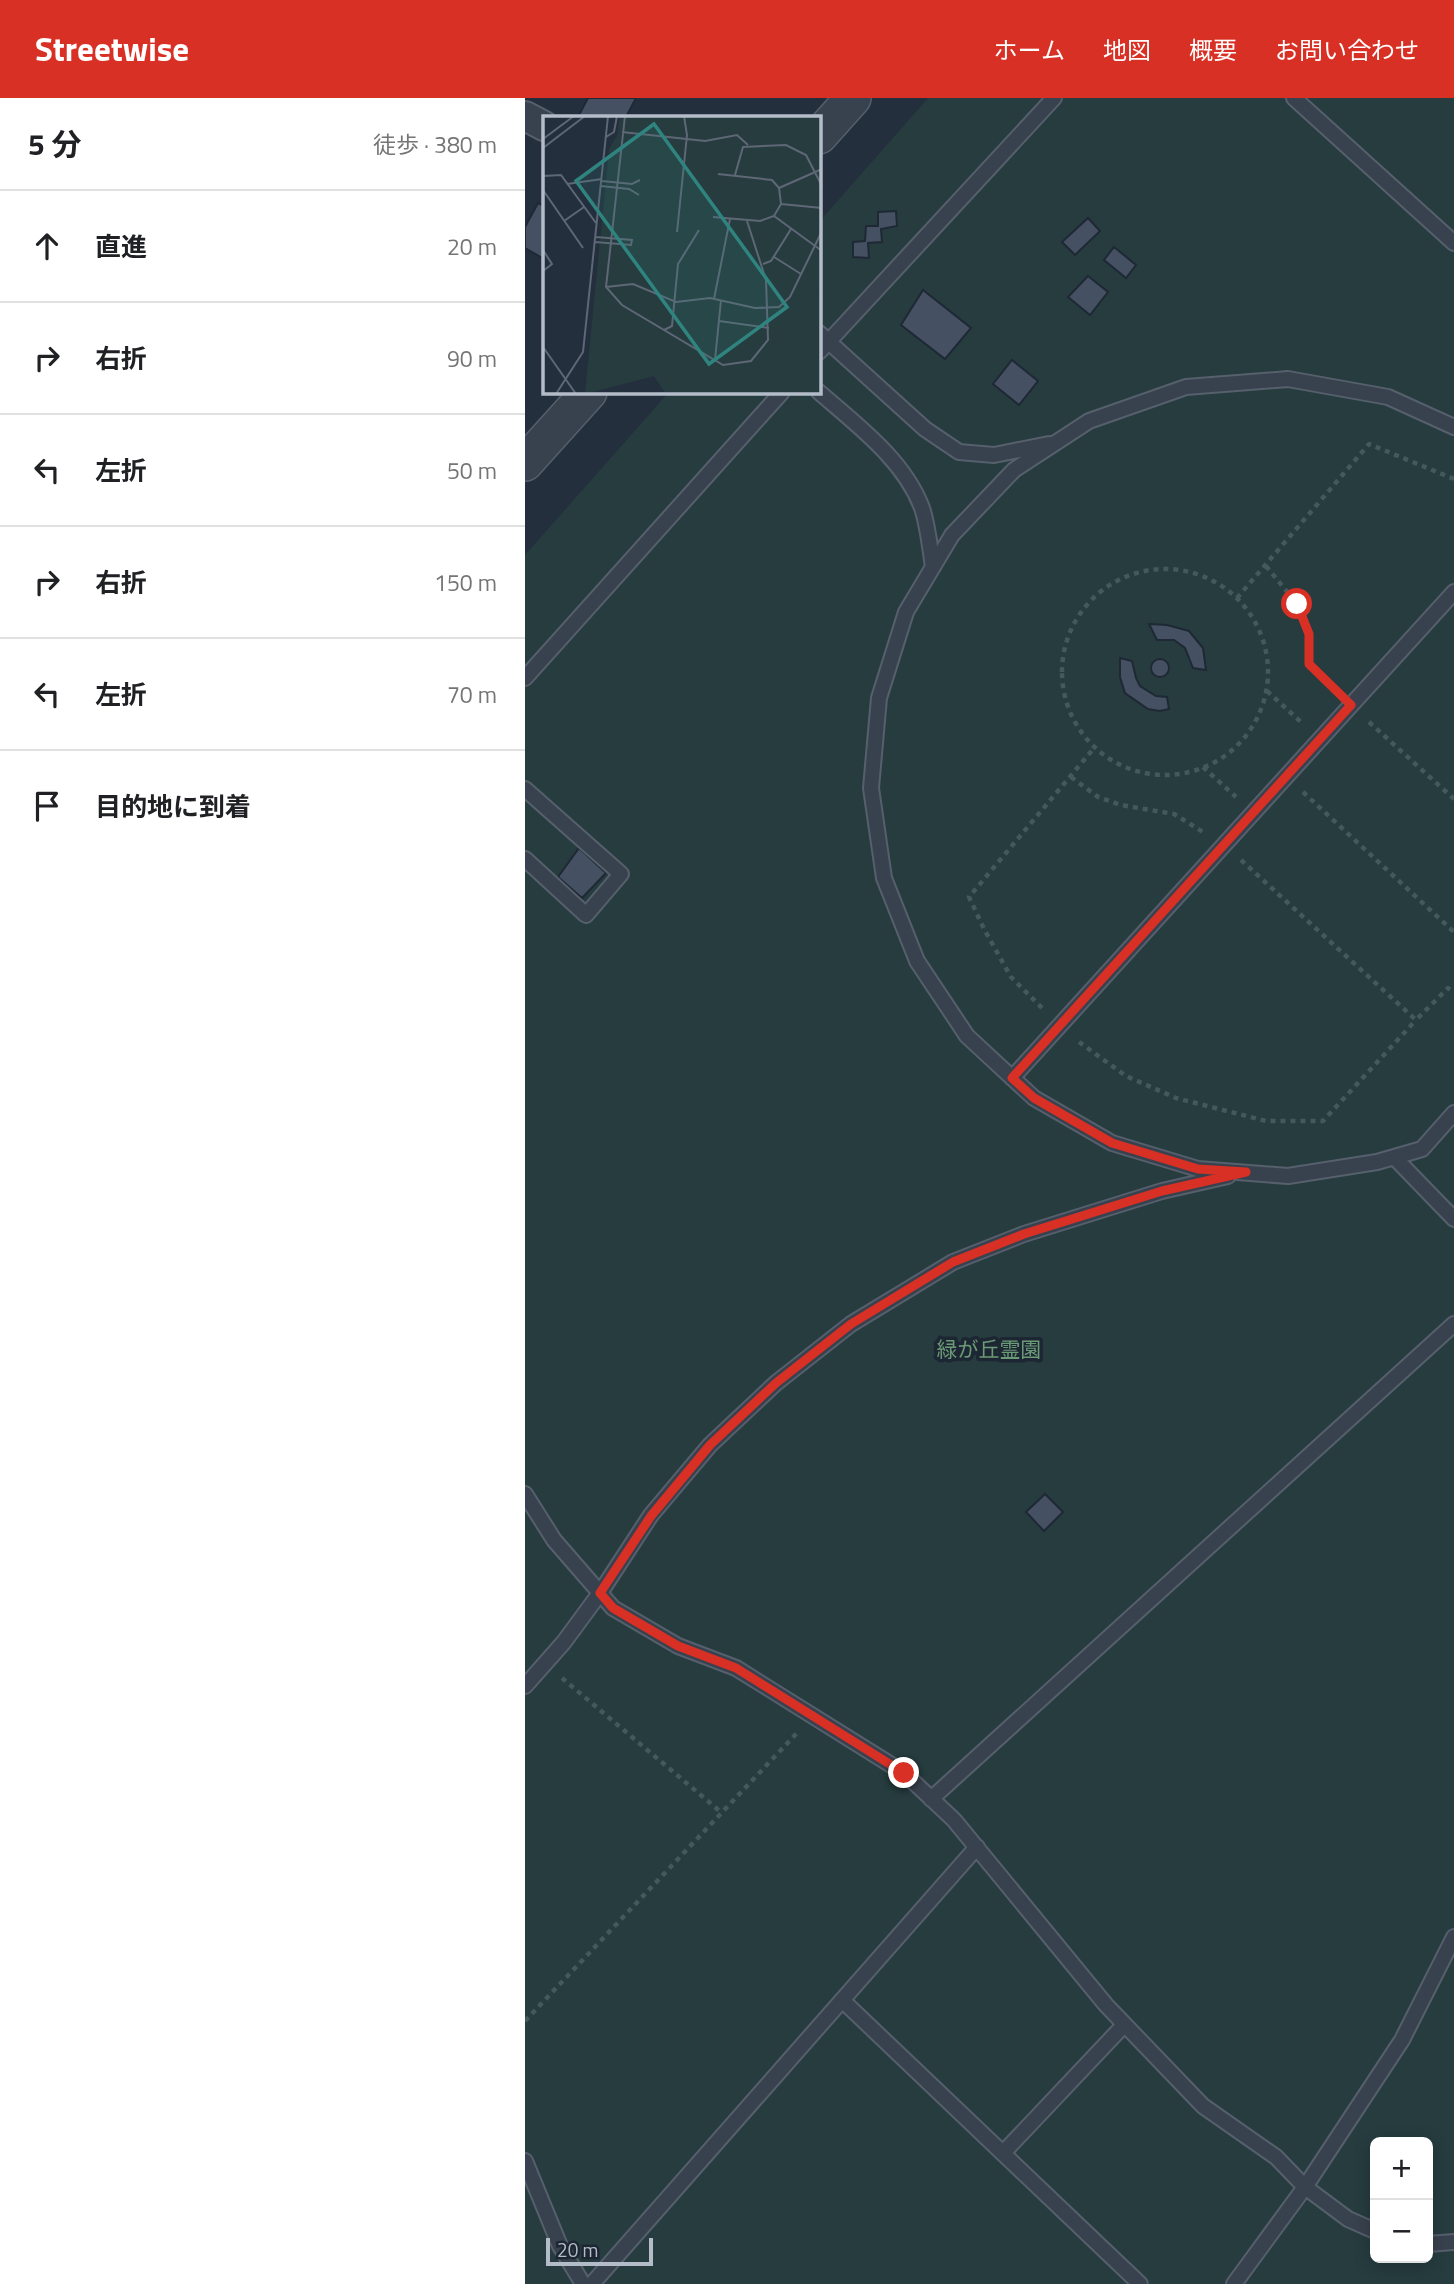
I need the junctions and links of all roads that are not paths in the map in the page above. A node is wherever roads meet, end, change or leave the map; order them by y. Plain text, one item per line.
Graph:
1 (853, 98) edge
2 (1054, 98) edge
3 (1294, 98) edge
4 (525, 116) edge
5 (543, 126) edge
6 (821, 134) edge
7 (1454, 243) edge
8 (822, 342) edge
9 (587, 394) edge
10 (780, 394) edge
11 (821, 394) edge
12 (1454, 426) edge
13 (1056, 442) junction
14 (525, 463) edge
15 (933, 567) junction
16 (1454, 592) edge
17 (525, 678) edge
18 (525, 789) edge
19 (525, 859) edge
20 (1012, 1078) junction
21 (1454, 1113) edge
22 (1394, 1157) junction
23 (1246, 1172) junction
24 (1454, 1219) edge
25 (1454, 1324) edge
26 (525, 1494) edge
27 (600, 1593) junction
28 (525, 1686) edge
29 (931, 1799) junction
30 (977, 1847) junction
31 (1454, 1937) edge
32 (842, 2000) junction
33 (1124, 2025) junction
34 (1003, 2153) junction
35 (525, 2161) edge
36 (1305, 2187) junction
37 (1370, 2229) edge
38 (1454, 2242) edge
39 (1433, 2244) edge
40 (583, 2284) edge
41 (592, 2284) edge
42 (1140, 2284) edge
43 (1234, 2284) edge

1 - 6 street
2 - 8 lane
3 - 7 lane
4 - 5 street
8 - 13 lane
9 - 14 street
10 - 17 lane
11 - 15 lane
12 - 13 lane
13 - 15 lane
15 - 20 lane
16 - 20 lane
18 - 19 lane
20 - 23 lane
21 - 22 lane
22 - 23 lane
22 - 24 lane
23 - 27 lane
25 - 29 lane
26 - 27 lane
27 - 28 lane
27 - 29 lane
29 - 30 lane
30 - 32 lane
30 - 33 lane
31 - 36 lane
32 - 34 lane
32 - 41 lane
33 - 34 lane
33 - 36 lane
34 - 42 lane
35 - 40 lane
36 - 37 lane
36 - 43 lane
38 - 39 lane

